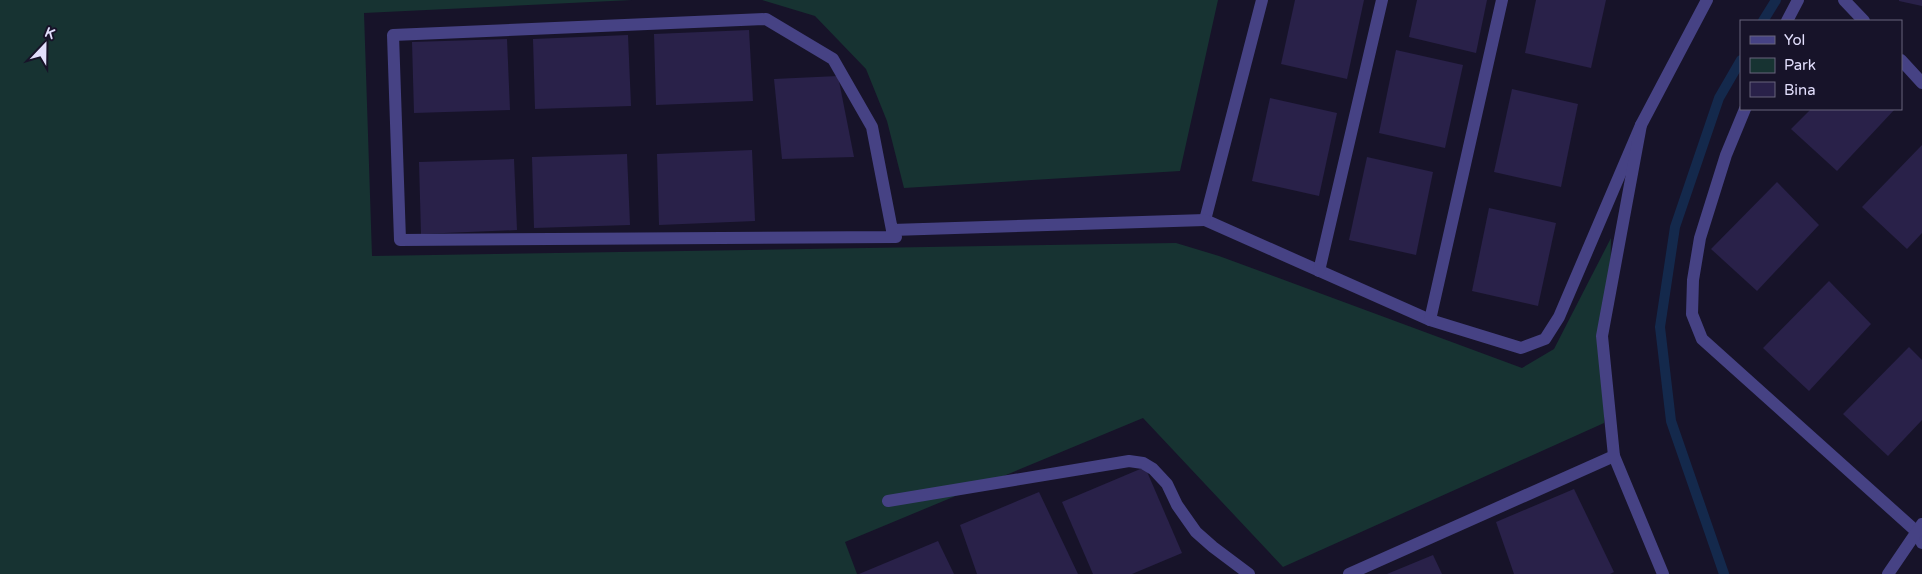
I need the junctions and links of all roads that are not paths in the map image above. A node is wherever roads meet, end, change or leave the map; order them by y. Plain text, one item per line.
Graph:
1 (1262, 0) edge
2 (1382, 0) edge
3 (1502, 0) edge
4 (1707, 0) edge
5 (1798, 0) edge
6 (1844, 0) edge
7 (1788, 20) edge
8 (1863, 20) edge
9 (1902, 61) edge
10 (1922, 83) edge
11 (1745, 110) edge
12 (1641, 125) junction
13 (1205, 220) junction
14 (894, 233) junction
15 (1319, 271) junction
16 (1430, 320) junction
17 (1614, 456) junction
18 (888, 501) dead end
19 (1920, 533) edge
20 (1249, 574) edge
21 (1349, 574) edge
22 (1663, 574) edge
23 (1888, 574) edge

1 - 13 street
2 - 15 street
3 - 16 street
4 - 12 street
5 - 7 street
6 - 8 street
9 - 10 street
11 - 19 street
12 - 16 street
12 - 17 street
13 - 14 street
13 - 15 street
14 - 14 street
15 - 16 street
17 - 21 street
17 - 22 street
18 - 20 street
19 - 23 street

